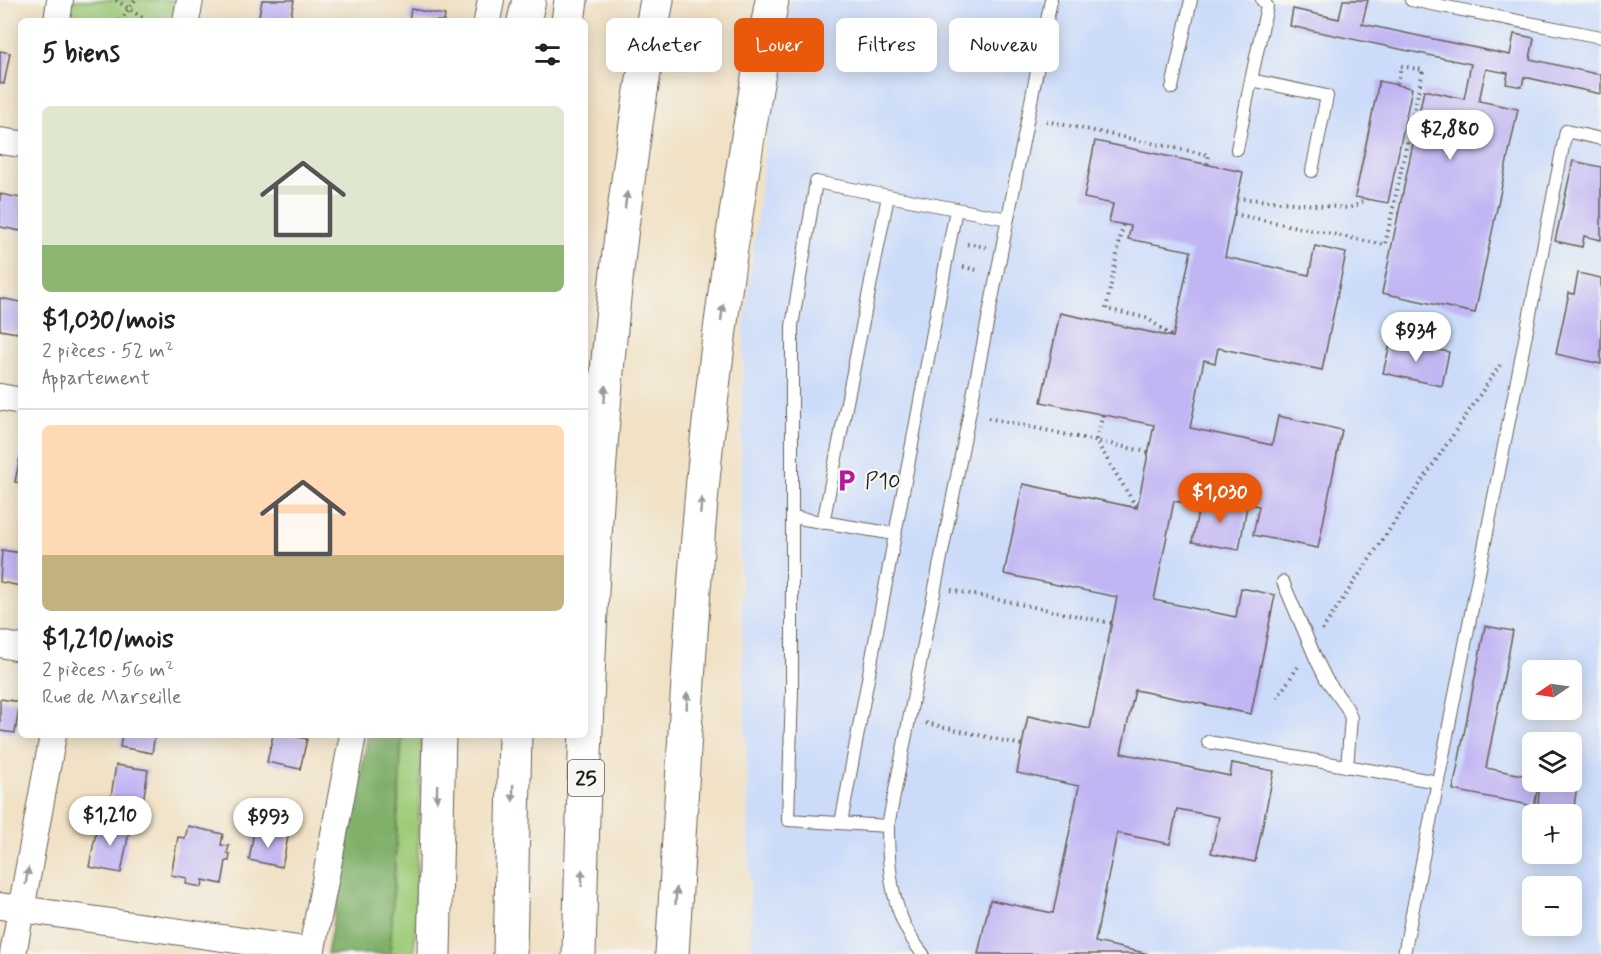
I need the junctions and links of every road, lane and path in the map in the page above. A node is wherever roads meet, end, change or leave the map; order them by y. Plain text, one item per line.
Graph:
1 (60, 0) edge
2 (116, 0) edge
3 (135, 0) edge
4 (190, 0) edge
5 (491, 0) edge
6 (529, 0) edge
7 (571, 0) edge
8 (657, 0) edge
9 (772, 0) edge
10 (1051, 0) edge
11 (1191, 0) edge
12 (1262, 0) edge
13 (1411, 0) edge
14 (1461, 0) edge
15 (1449, 8) junction
16 (129, 9) junction
17 (57, 18) edge
18 (122, 18) edge
19 (142, 18) edge
20 (187, 18) edge
21 (488, 18) edge
22 (525, 18) edge
23 (568, 18) edge
24 (1601, 37) edge
25 (1251, 80) junction
26 (1397, 85) dead end
27 (1172, 88) dead end
28 (1043, 120) dead end
29 (1601, 139) edge
30 (0, 141) edge
31 (18, 144) edge
32 (1237, 149) dead end
33 (1207, 165) dead end
34 (1312, 171) dead end
35 (888, 196) junction
36 (1237, 198) dead end
37 (1367, 199) dead end
38 (956, 209) junction
39 (1234, 214) dead end
40 (1008, 219) junction
41 (1123, 225) dead end
42 (986, 247) dead end
43 (977, 270) dead end
44 (1173, 337) dead end
45 (1501, 363) dead end
46 (0, 397) edge
47 (18, 400) edge
48 (1103, 416) dead end
49 (982, 417) dead end
50 (1096, 441) junction
51 (1148, 452) dead end
52 (1137, 508) dead end
53 (792, 517) junction
54 (823, 523) junction
55 (895, 534) junction
56 (1283, 582) dead end
57 (950, 590) dead end
58 (1112, 623) dead end
59 (0, 644) edge
60 (18, 647) edge
61 (1311, 648) junction
62 (1277, 698) dead end
63 (909, 719) junction
64 (588, 730) edge
65 (52, 738) edge
66 (351, 738) edge
67 (439, 738) edge
68 (515, 738) edge
69 (588, 738) edge
70 (1208, 742) dead end
71 (1022, 745) dead end
72 (1347, 766) junction
73 (1438, 782) junction
74 (841, 823) junction
75 (888, 826) junction
76 (11, 908) edge
77 (580, 948) edge
78 (312, 952) edge
79 (13, 954) edge
80 (434, 954) edge
81 (510, 954) edge
82 (672, 954) edge
83 (923, 954) edge
84 (1404, 954) edge

1 - 17 street
2 - 16 path
3 - 16 path
4 - 20 street
5 - 21 street
6 - 22 main road
7 - 23 main road
64 -> 8 main road, 25
82 -> 9 main road
10 - 40 lane
11 - 27 lane
12 - 25 lane
13 - 15 lane
14 - 15 lane
15 - 24 lane
16 - 18 path
16 - 19 path
25 - 32 lane
25 - 34 lane
26 - 39 path
28 - 33 path
29 - 73 lane
30 - 31 street
35 - 38 lane
35 - 53 lane
35 - 54 lane
36 - 37 path
38 - 40 lane
38 - 55 lane
40 - 63 lane
41 - 44 path
42 - 43 path
45 - 61 path
46 - 47 street
48 - 50 path
49 - 50 path
50 - 51 path
50 - 52 path
53 - 54 lane
53 - 74 lane
54 - 55 lane
55 - 74 lane
56 - 61 lane
57 - 58 path
59 - 60 street
61 - 62 path
61 - 72 lane
63 - 71 path
63 - 75 lane
76 -> 65 street
66 - 78 street
67 -> 80 main road
68 -> 81 main road
77 -> 69 main road, 25
70 - 72 lane
72 - 73 lane
73 - 84 lane
74 - 75 lane
75 - 83 lane
76 - 78 street
76 - 79 street

